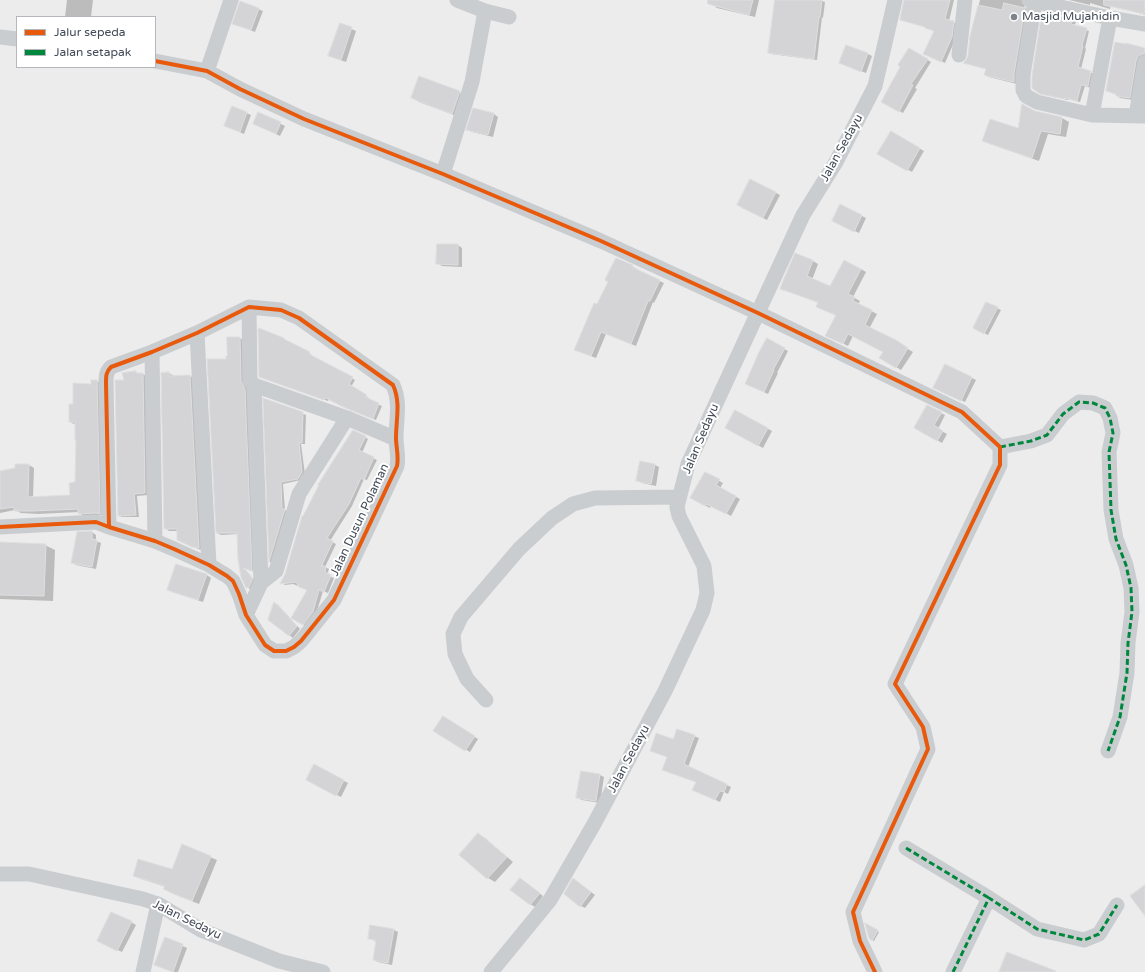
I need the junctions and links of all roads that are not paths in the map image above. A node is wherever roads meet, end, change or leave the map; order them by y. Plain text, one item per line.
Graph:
1 (231, 0) edge
2 (457, 0) edge
3 (895, 0) edge
4 (965, 0) edge
5 (1032, 0) edge
6 (485, 11) junction
7 (509, 18) dead end
8 (1110, 18) junction
9 (1145, 24) edge
10 (0, 36) edge
11 (16, 39) edge
12 (959, 55) dead end
13 (156, 61) edge
14 (1145, 62) edge
15 (207, 71) junction
16 (1092, 115) junction
17 (1140, 116) edge
18 (442, 174) junction
19 (249, 307) junction
20 (758, 313) junction
21 (197, 333) junction
22 (152, 352) junction
23 (254, 385) junction
24 (347, 418) junction
25 (396, 439) junction
26 (1000, 447) junction
27 (679, 497) junction
28 (0, 527) edge
29 (109, 527) junction
30 (155, 541) junction
31 (209, 565) junction
32 (261, 583) junction
33 (246, 616) junction
34 (486, 700) dead end
35 (1108, 751) dead end
36 (906, 848) dead end
37 (0, 874) edge
38 (989, 898) junction
39 (158, 904) junction
40 (1117, 905) dead end
41 (143, 972) edge
42 (323, 972) edge
43 (492, 972) edge
44 (875, 972) edge
45 (953, 972) edge

1 - 15 street
2 - 6 street
3 - 20 street, Jalan Sedayu
4 - 12 street
5 - 8 street
5 - 16 street
6 - 7 street
6 - 18 street
8 - 9 street
8 - 16 street
10 - 11 street
13 - 15 street
14 - 17 street
15 - 18 street
16 - 17 street
18 - 20 street
19 - 21 street
19 - 23 street
19 - 25 street, Jalan Dusun Polaman
20 - 26 street
20 - 27 street, Jalan Sedayu
21 - 22 street
21 - 31 street
22 - 29 street
22 - 30 street
23 - 24 street
23 - 32 street
24 - 25 street
24 - 32 street
25 - 33 street, Jalan Dusun Polaman
26 - 35 street
26 - 44 street
27 - 34 street
27 - 43 street, Jalan Sedayu
28 - 29 street, Jalan Dusun Polaman
29 - 30 street, Jalan Dusun Polaman
30 - 31 street, Jalan Dusun Polaman
31 - 33 street, Jalan Dusun Polaman
32 - 33 street
36 - 38 street
37 - 39 street, Jalan Sedayu
38 - 40 street
38 - 45 street
39 - 41 street
39 - 42 street, Jalan Sedayu

